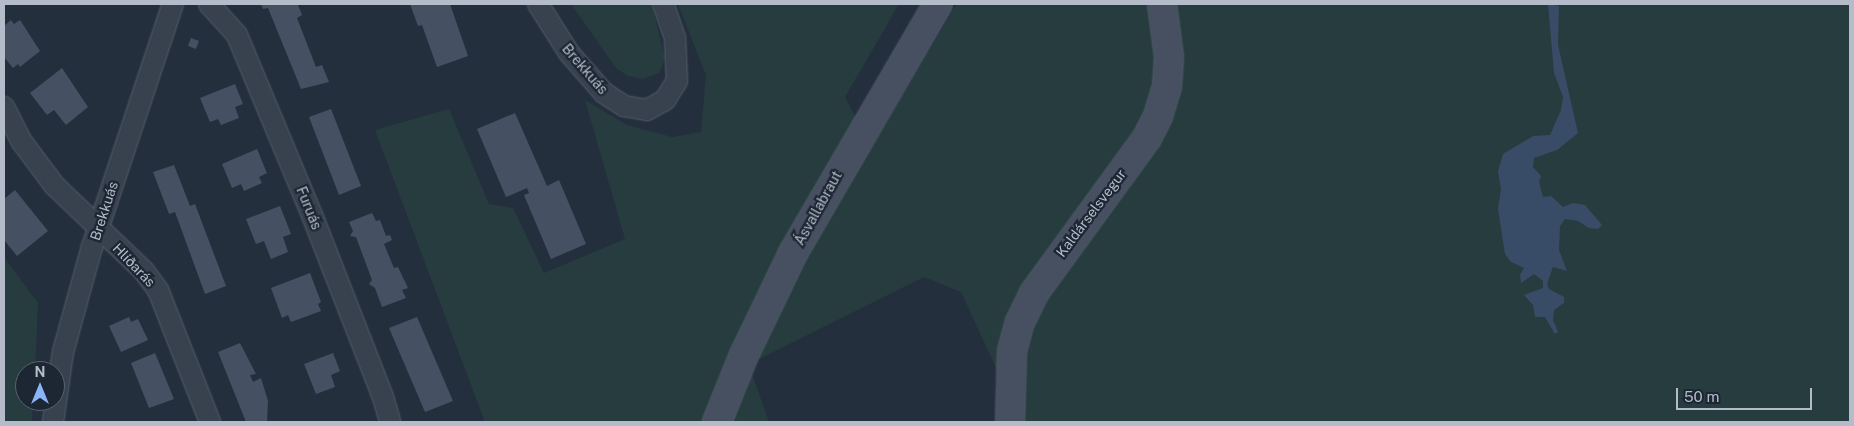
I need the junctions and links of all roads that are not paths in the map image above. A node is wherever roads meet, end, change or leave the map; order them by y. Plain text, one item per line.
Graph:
1 (173, 4) edge
2 (209, 4) edge
3 (538, 4) edge
4 (663, 4) edge
5 (938, 4) edge
6 (1162, 4) edge
7 (4, 106) edge
8 (98, 228) junction
9 (53, 422) edge
10 (210, 422) edge
11 (390, 422) edge
12 (717, 422) edge
13 (1010, 422) edge

1 - 8 street, Brekkuás
2 - 11 street, Furuás
3 - 4 street, Brekkuás
5 - 12 main road, Ásvallabraut
6 - 13 main road, Kaldárselsvegur
7 - 8 street, Hlíðarás
8 - 9 street, Brekkuás
8 - 10 street, Hlíðarás

